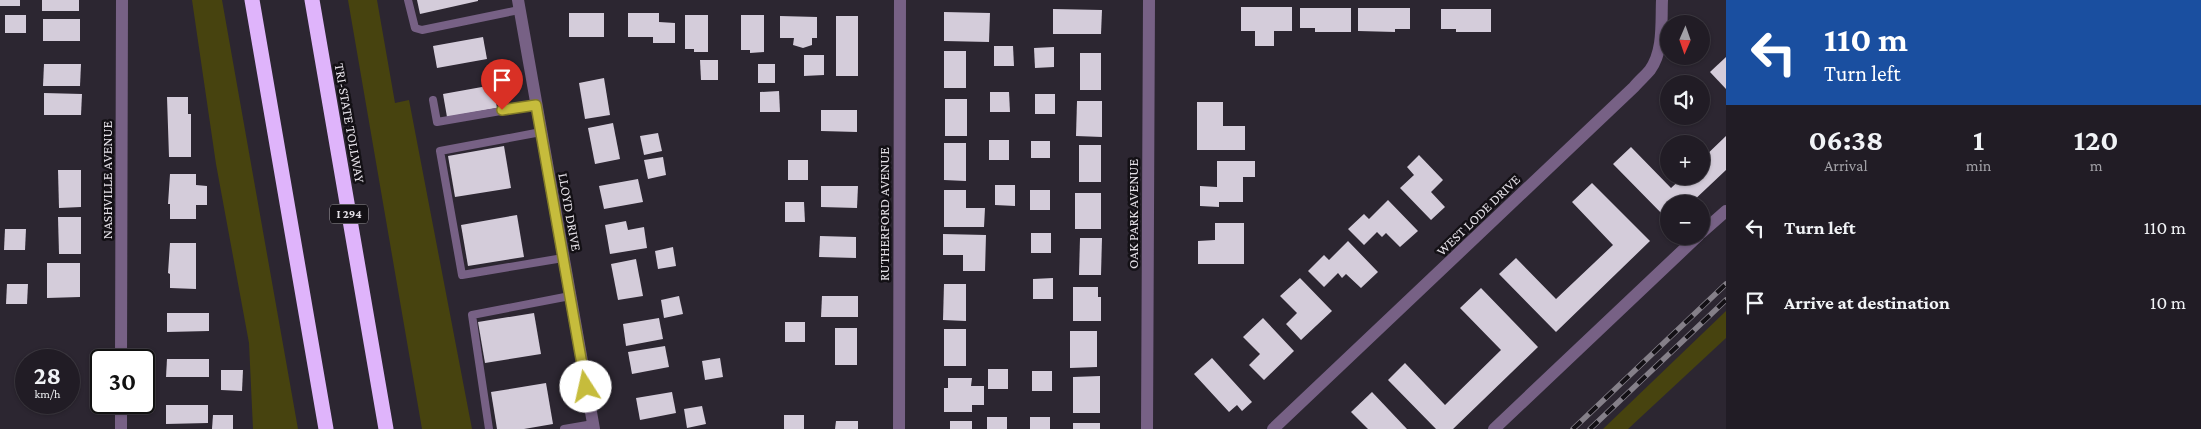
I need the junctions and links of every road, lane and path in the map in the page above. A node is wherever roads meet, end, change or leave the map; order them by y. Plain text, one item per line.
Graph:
1 (122, 0) edge
2 (252, 0) edge
3 (312, 0) edge
4 (408, 0) edge
5 (900, 0) edge
6 (1149, 0) edge
7 (1662, 0) edge
8 (519, 5) edge
9 (433, 100) dead end
10 (536, 105) junction
11 (541, 132) junction
12 (1726, 211) edge
13 (1710, 225) edge
14 (1688, 245) edge
15 (563, 258) junction
16 (570, 296) junction
17 (122, 349) edge
18 (122, 414) edge
19 (593, 426) edge
20 (122, 429) edge
21 (326, 429) edge
22 (386, 429) edge
23 (489, 429) edge
24 (564, 429) edge
25 (899, 429) edge
26 (1147, 429) edge
27 (1273, 429) edge
28 (1494, 429) edge

1 - 17 street, NASHVILLE AVENUE
2 - 21 highway
3 - 22 highway, TRI-STATE TOLLWAY / I 294
4 - 8 lane
5 - 25 street, RUTHERFORD AVENUE
6 - 26 street, OAK PARK AVENUE
7 - 27 street, WEST LODE DRIVE
8 - 10 street, LLOYD DRIVE
9 - 10 lane
10 - 11 street, LLOYD DRIVE
11 - 15 street, LLOYD DRIVE
11 - 15 lane
12 - 13 street
14 - 28 street
15 - 16 street, LLOYD DRIVE
16 - 19 street, LLOYD DRIVE
16 - 23 lane
18 - 20 street
19 - 24 lane

